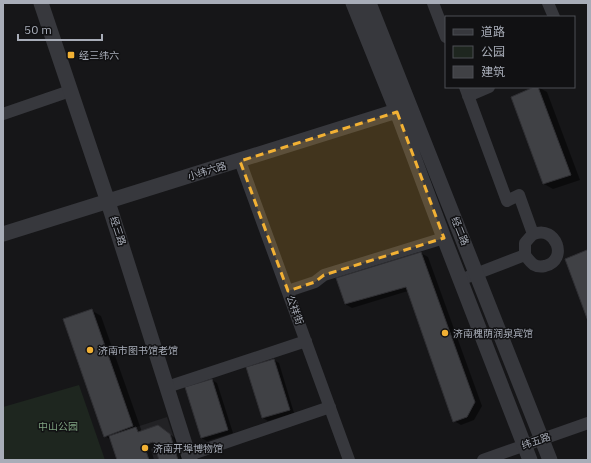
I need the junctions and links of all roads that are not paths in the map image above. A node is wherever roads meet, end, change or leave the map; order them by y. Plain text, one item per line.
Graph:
1 (41, 3) edge
2 (353, 3) edge
3 (369, 3) edge
4 (433, 3) edge
5 (548, 3) edge
6 (554, 16) edge
7 (445, 34) edge
8 (483, 88) edge
9 (70, 91) junction
10 (466, 91) edge
11 (404, 109) junction
12 (3, 114) edge
13 (240, 161) junction
14 (108, 202) junction
15 (3, 234) edge
16 (533, 234) junction
17 (444, 238) junction
18 (525, 255) junction
19 (477, 273) junction
20 (460, 280) junction
21 (288, 291) junction
22 (306, 341) junction
23 (167, 387) junction
24 (330, 407) junction
25 (588, 423) edge
26 (542, 439) junction
27 (524, 445) junction
28 (190, 457) edge
29 (349, 460) edge
30 (483, 460) edge
31 (530, 460) edge
32 (550, 460) edge

1 - 9 street, 经三路
2 - 11 street, 经二路
3 - 11 street, 经二路
4 - 7 street
5 - 6 street
8 - 10 street
9 - 12 street
9 - 14 street, 经三路
10 - 16 street
11 - 13 street, 小纬六路
11 - 17 street, 经二路
11 - 19 street, 经二路
13 - 14 street, 小纬六路
13 - 21 street, 公祥街
14 - 15 street, 小纬六路
14 - 23 street, 经三路
16 - 18 street
16 - 18 street
17 - 20 street, 经二路
17 - 21 street
18 - 19 street
19 - 20 street
19 - 26 street, 经二路
20 - 27 street, 经二路
21 - 22 street, 公祥街
22 - 23 street
22 - 24 street, 公祥街
23 - 28 street, 经三路
24 - 28 street
24 - 29 street, 公祥街
25 - 26 street, 纬五路
26 - 27 street, 纬五路
26 - 32 street, 经二路
27 - 30 street, 纬五路
27 - 31 street, 经二路

